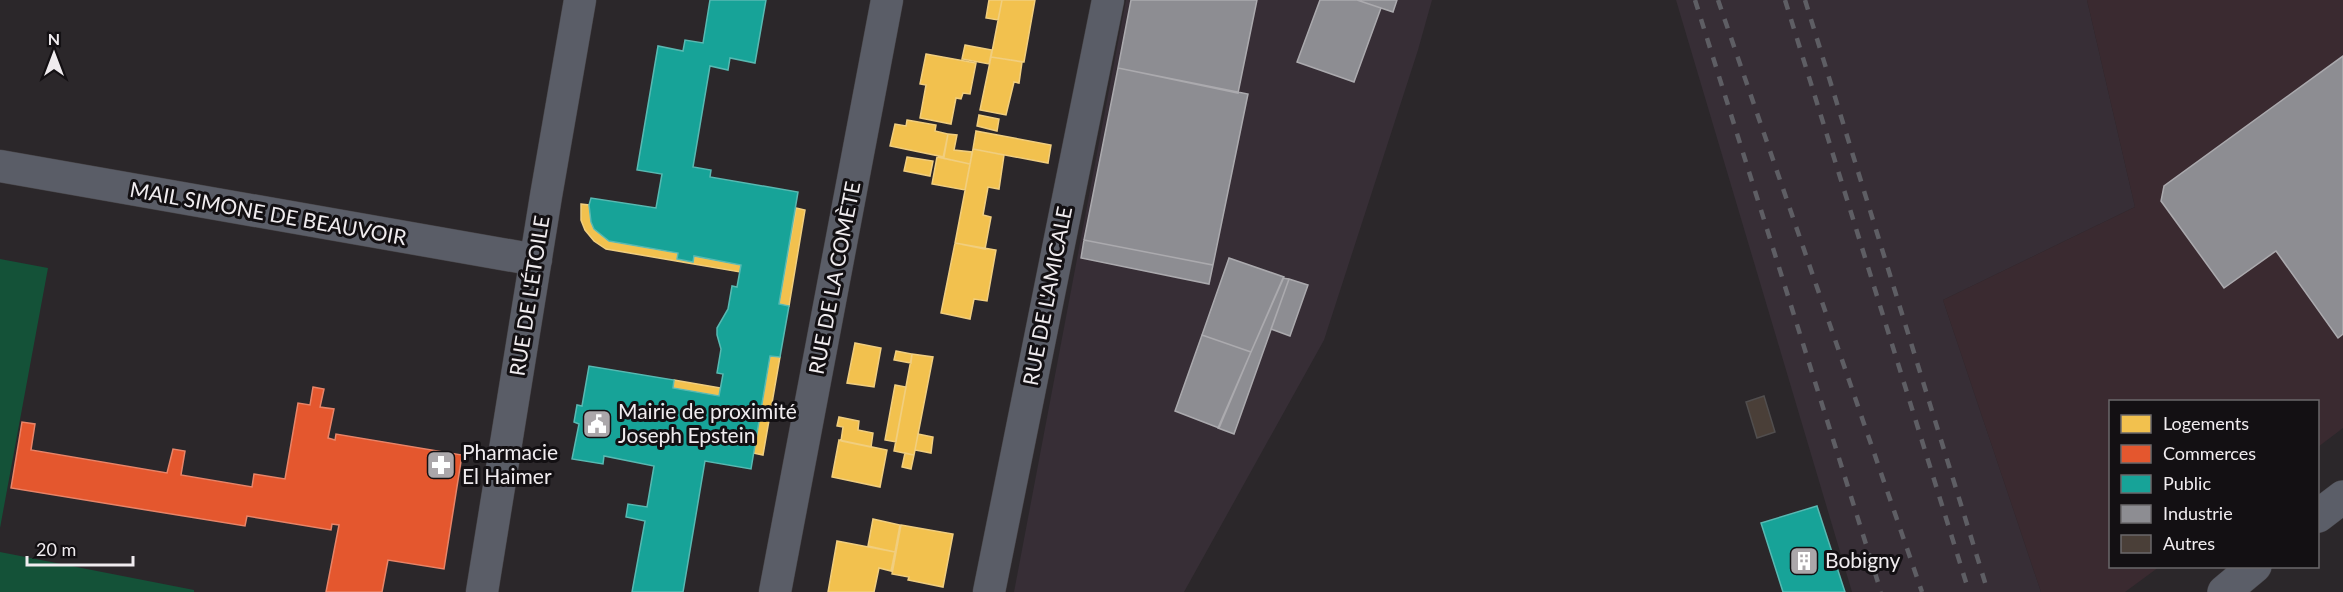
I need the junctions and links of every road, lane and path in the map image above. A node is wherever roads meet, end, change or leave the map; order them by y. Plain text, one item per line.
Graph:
1 (580, 0) edge
2 (887, 0) edge
3 (1108, 0) edge
4 (0, 166) edge
5 (536, 260) junction
6 (2343, 497) edge
7 (2319, 515) edge
8 (2254, 568) edge
9 (482, 592) edge
10 (775, 592) edge
11 (989, 592) edge
12 (2224, 592) edge

1 - 5 street, RUE DE L'ÉTOILE
2 - 10 street, RUE DE LA COMÈTE
3 - 11 street, RUE DE L'AMICALE
4 - 5 street, MAIL SIMONE DE BEAUVOIR
5 - 9 street, RUE DE L'ÉTOILE
6 - 7 main road
8 - 12 main road

